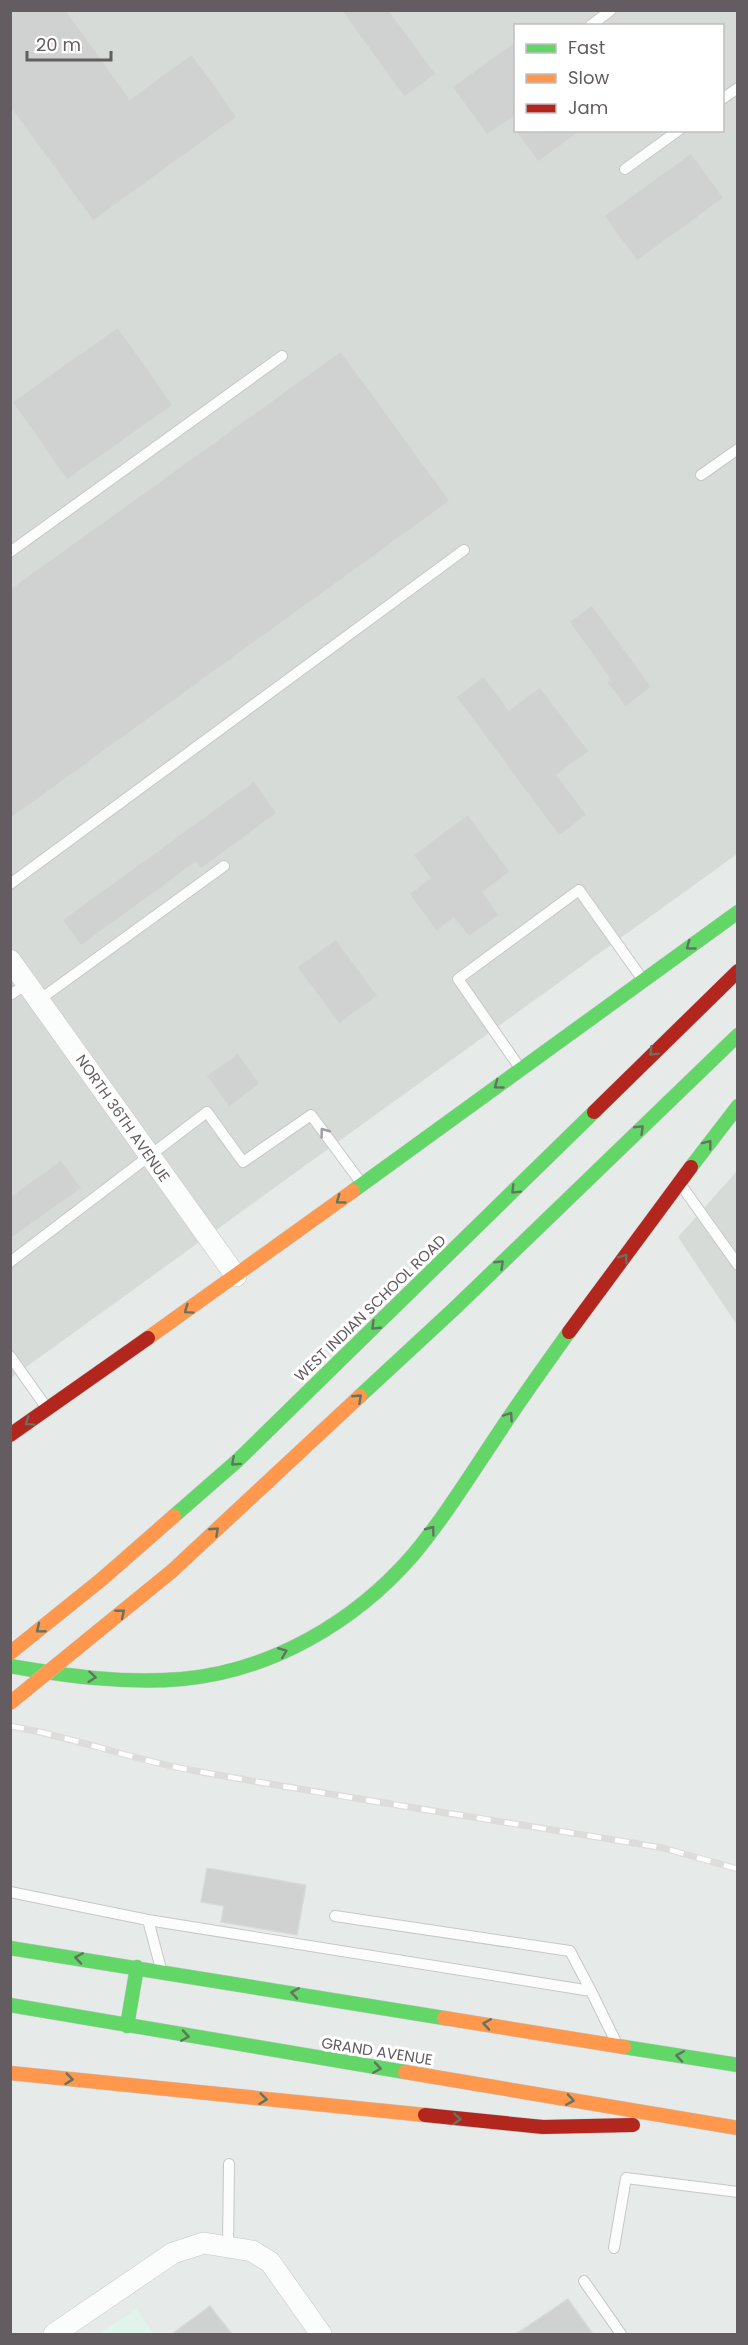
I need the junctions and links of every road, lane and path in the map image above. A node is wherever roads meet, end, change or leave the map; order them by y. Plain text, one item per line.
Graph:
1 (611, 10) edge
2 (594, 24) edge
3 (738, 88) edge
4 (724, 98) edge
5 (676, 132) edge
6 (626, 169) dead end
7 (282, 356) dead end
8 (738, 449) edge
9 (701, 475) dead end
10 (465, 550) dead end
11 (10, 552) edge
12 (225, 866) dead end
13 (10, 884) edge
14 (738, 912) edge
15 (10, 960) edge
16 (738, 971) edge
17 (643, 980) junction
18 (26, 993) edge
19 (738, 1035) edge
20 (520, 1069) junction
21 (738, 1106) edge
22 (151, 1156) junction
23 (679, 1182) junction
24 (362, 1184) junction
25 (10, 1262) edge
26 (738, 1266) edge
27 (236, 1276) junction
28 (10, 1356) edge
29 (48, 1409) junction
30 (10, 1435) edge
31 (10, 1653) edge
32 (10, 1659) edge
33 (10, 1666) edge
34 (34, 1670) junction
35 (10, 1703) edge
36 (10, 1892) edge
37 (335, 1916) dead end
38 (148, 1920) junction
39 (10, 1948) edge
40 (137, 1968) junction
41 (162, 1972) junction
42 (591, 1990) junction
43 (10, 2005) edge
44 (127, 2026) junction
45 (617, 2046) junction
46 (738, 2065) edge
47 (10, 2073) edge
48 (707, 2122) junction
49 (738, 2128) edge
50 (229, 2164) dead end
51 (738, 2192) edge
52 (228, 2246) junction
53 (614, 2248) dead end
54 (584, 2281) dead end
55 (54, 2334) edge
56 (321, 2334) edge
57 (621, 2334) edge

1 - 2 lane
3 - 4 lane
5 - 6 lane
7 - 11 lane
8 - 9 lane
10 - 13 lane
12 - 18 lane
14 -> 17 main road
15 - 18 street, NORTH 36TH AVENUE
16 -> 31 main road, WEST INDIAN SCHOOL ROAD
17 - 20 main road
17 - 20 lane
18 - 22 street, NORTH 36TH AVENUE
35 -> 19 main road, bridge
20 -> 24 main road
23 -> 21 main road
24 -> 22 lane
22 - 25 lane
22 - 27 street, NORTH 36TH AVENUE
23 - 26 lane
34 -> 23 main road
24 -> 27 main road
27 -> 29 main road
28 - 29 lane
29 -> 30 main road
32 - 34 main road
33 - 34 main road
36 - 38 lane
37 - 42 lane
38 - 41 lane
38 - 42 lane
40 -> 39 main road
40 - 41 main road
40 - 44 main road
45 -> 41 main road
42 - 45 lane
43 - 44 main road, GRAND AVENUE
44 -> 48 main road, GRAND AVENUE
46 -> 45 main road
47 -> 48 main road
48 - 49 main road, GRAND AVENUE
50 - 52 lane
51 - 53 lane
52 - 55 street
52 - 56 street
54 - 57 lane

